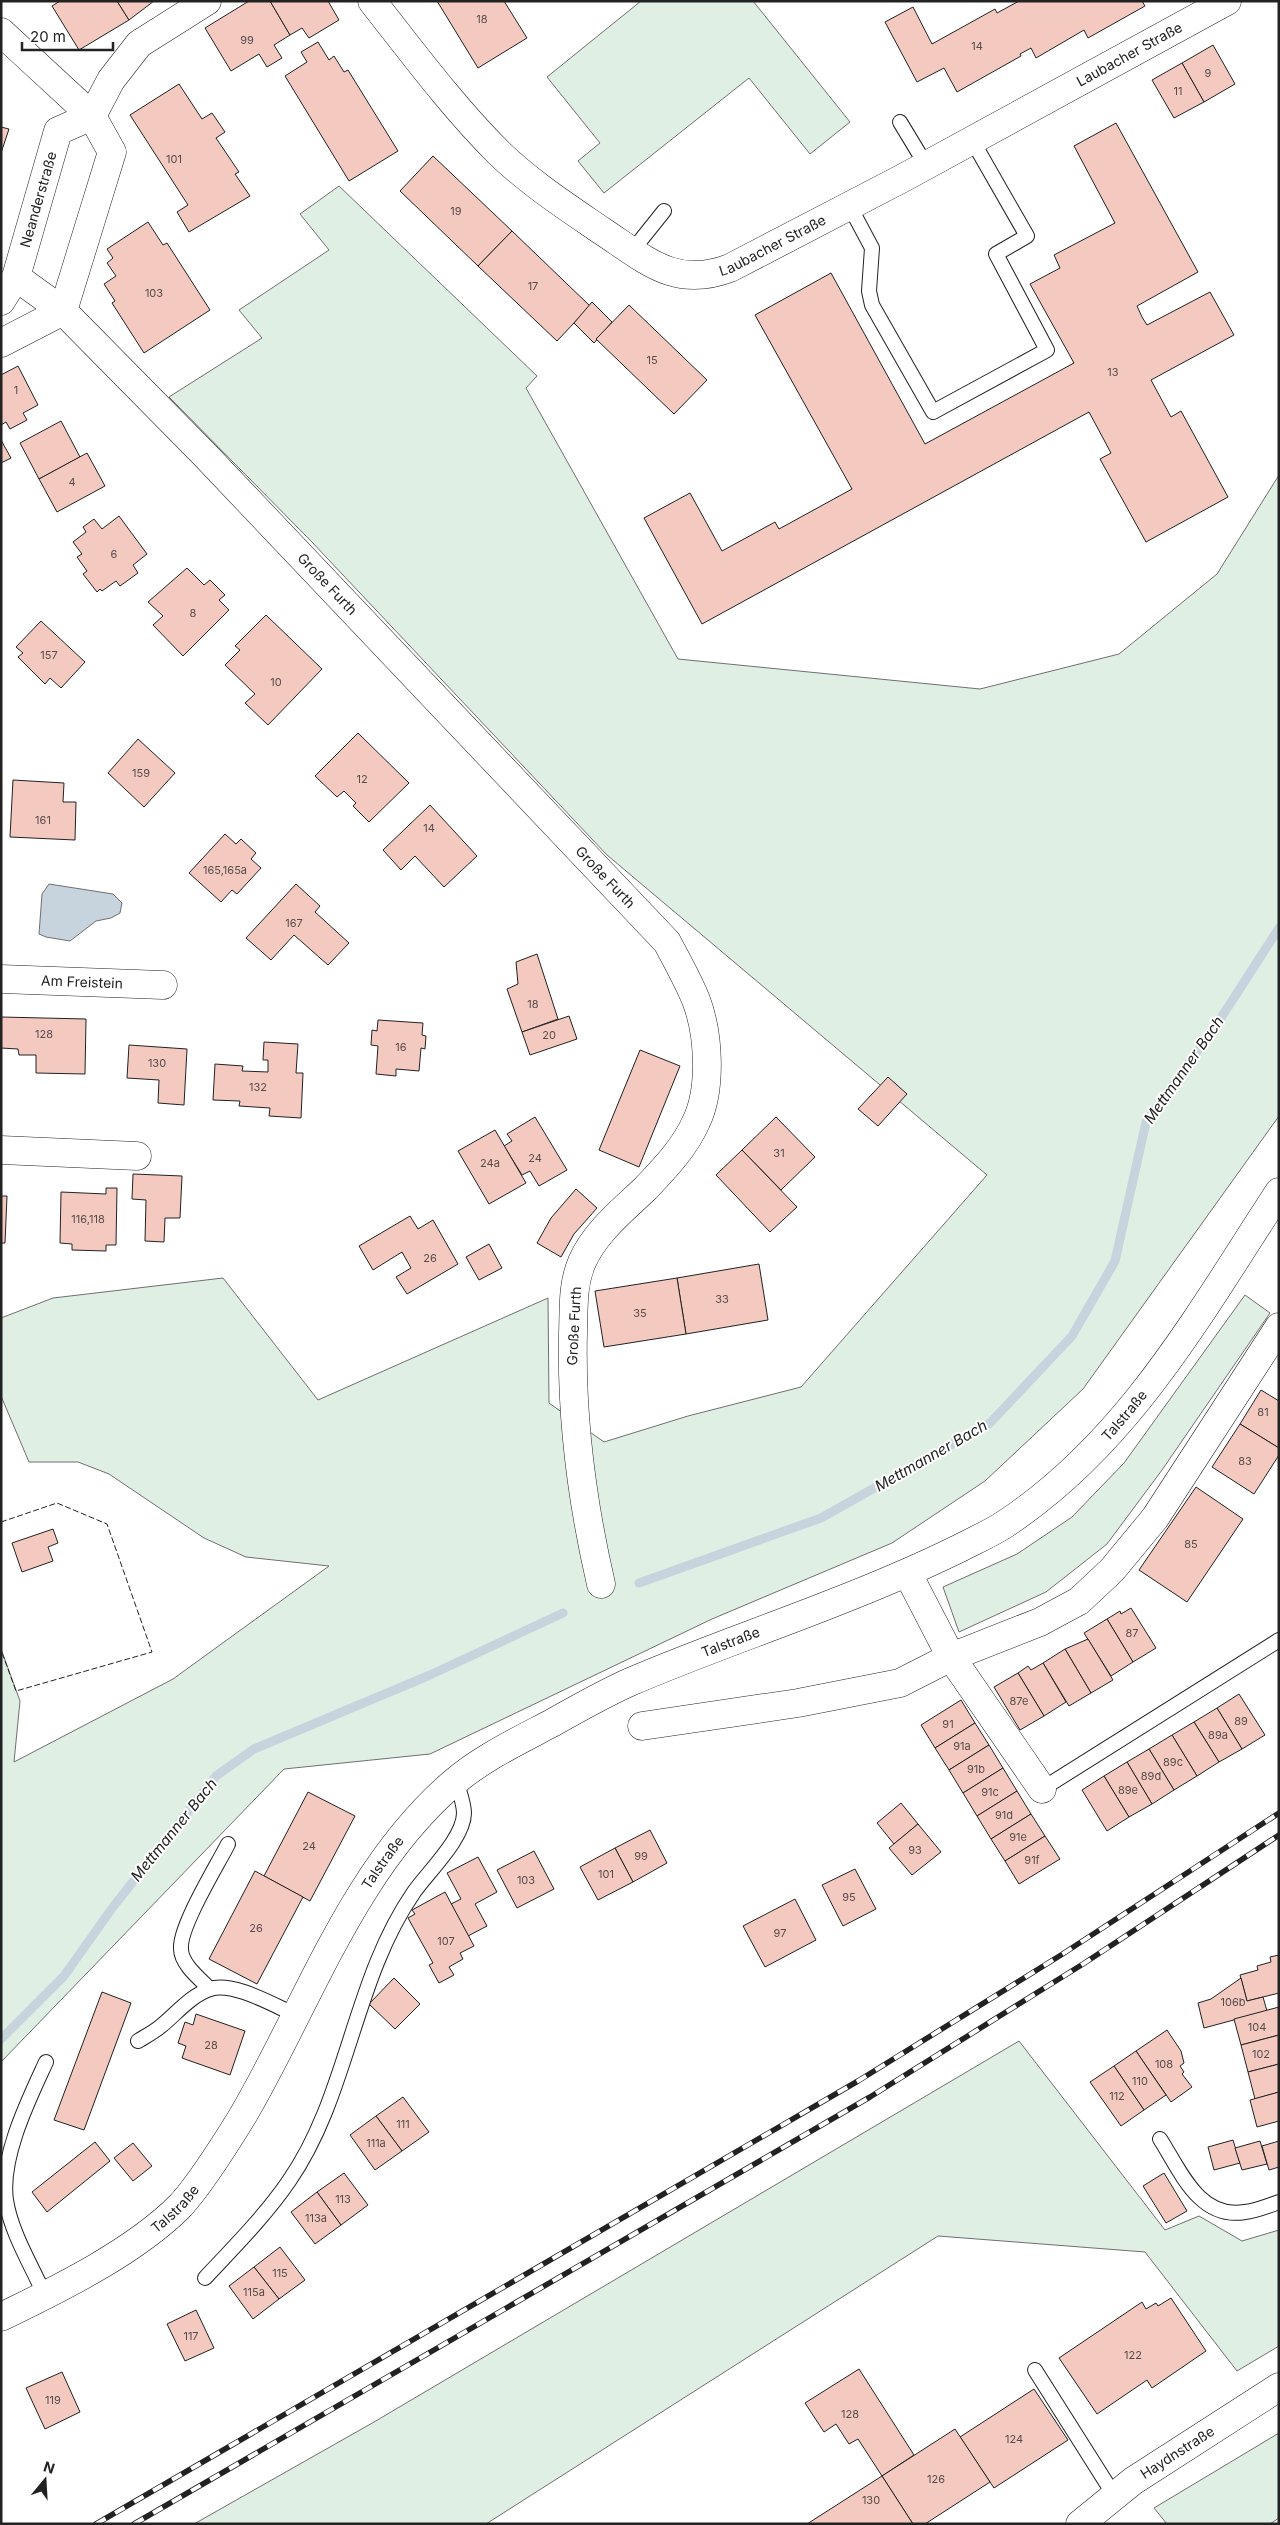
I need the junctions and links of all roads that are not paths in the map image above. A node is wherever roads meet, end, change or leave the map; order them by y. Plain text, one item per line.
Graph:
1 (207, 1) edge
2 (372, 1) edge
3 (1216, 4) edge
4 (1, 32) edge
5 (92, 116) junction
6 (900, 122) dead end
7 (972, 140) junction
8 (926, 165) junction
9 (849, 206) junction
10 (664, 211) dead end
11 (632, 250) junction
12 (16, 277) junction
13 (1, 301) edge
14 (63, 311) junction
15 (1, 343) edge
16 (1, 978) edge
17 (163, 985) dead end
18 (1, 1150) edge
19 (137, 1156) dead end
20 (1279, 1192) edge
21 (1279, 1326) edge
22 (908, 1574) junction
23 (601, 1584) dead end
24 (1279, 1640) edge
25 (951, 1656) junction
26 (642, 1726) dead end
27 (456, 1780) junction
28 (1042, 1789) joint
29 (228, 1844) dead end
30 (210, 1989) junction
31 (296, 2015) junction
32 (138, 2040) dead end
33 (46, 2062) dead end
34 (1160, 2139) dead end
35 (1279, 2202) edge
36 (205, 2278) dead end
37 (45, 2296) junction
38 (1, 2317) edge
39 (1035, 2370) dead end
40 (1279, 2387) edge
41 (1114, 2495) junction
42 (1080, 2524) edge

1 - 5 street
2 - 11 street, Laubacher Straße
3 - 7 street, Laubacher Straße
4 - 5 street
5 - 12 street, Neanderstraße
5 - 14 street
6 - 8 lane
7 - 8 street, Laubacher Straße
7 - 9 lane
8 - 9 street, Laubacher Straße
9 - 11 street, Laubacher Straße
10 - 11 lane
12 - 13 street, Neanderstraße
12 - 14 street, Große Furth
14 - 15 street
14 - 23 street, Große Furth
16 - 17 street, Am Freistein
18 - 19 street
20 - 22 street, Talstraße
21 - 25 street
22 - 25 street
22 - 27 street, Talstraße
24 - 28 lane
25 - 26 street
25 - 28 street
27 - 31 street, Talstraße
27 - 36 lane
29 - 30 lane
30 - 31 lane
30 - 32 lane
31 - 37 street, Talstraße
33 - 37 lane
34 - 35 lane
37 - 38 street, Talstraße
39 - 41 lane
40 - 41 street, Haydnstraße
41 - 42 street, Haydnstraße

